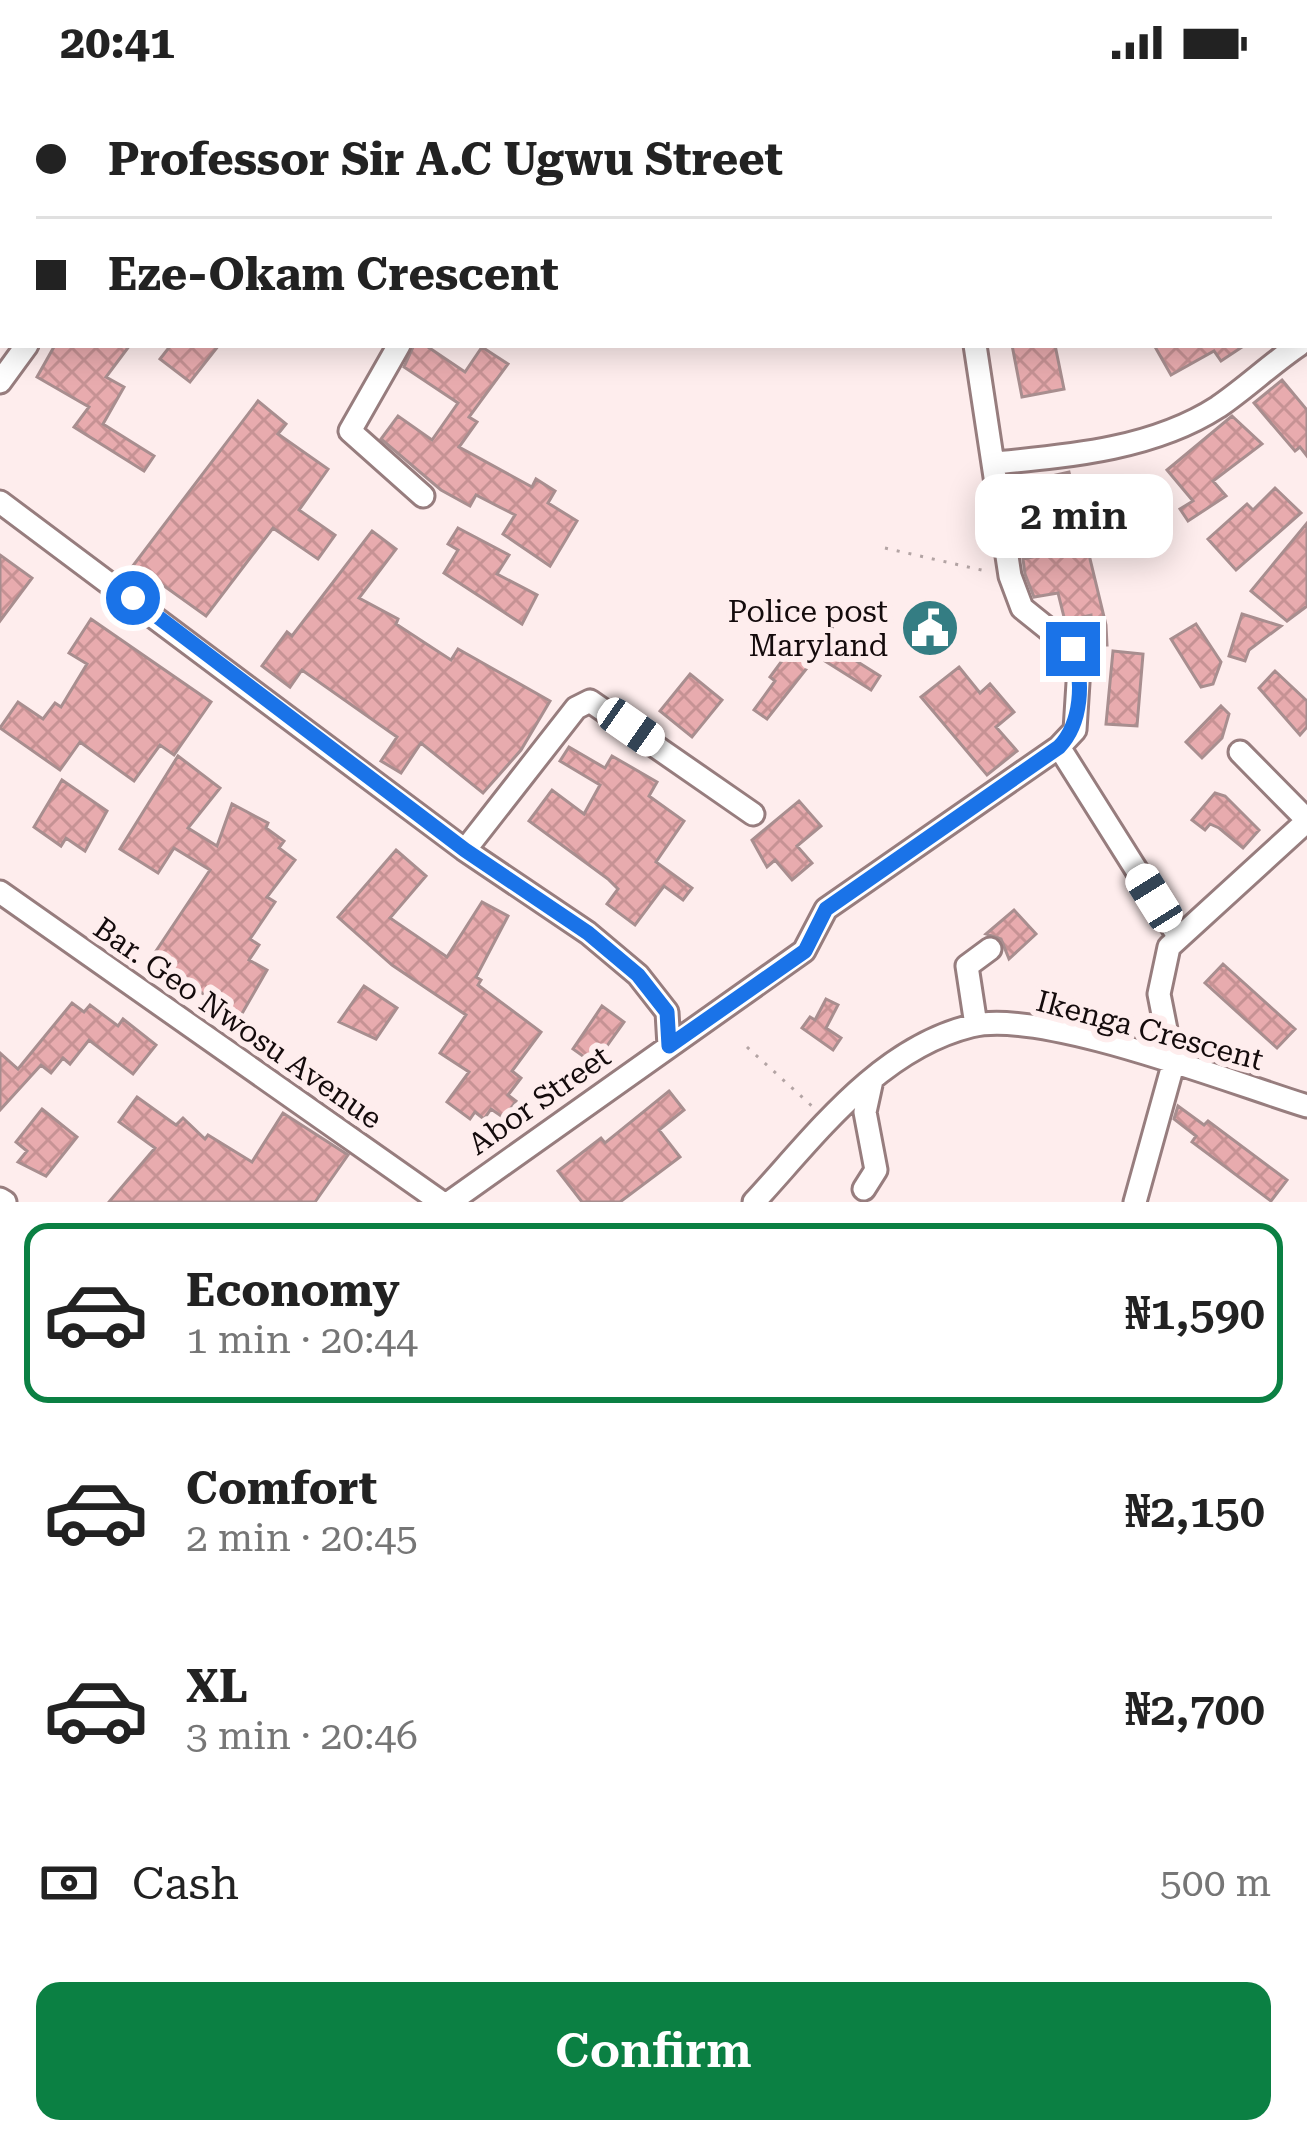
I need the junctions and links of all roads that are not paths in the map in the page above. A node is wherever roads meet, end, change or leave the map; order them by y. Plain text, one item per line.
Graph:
1 (25, 348) edge
2 (397, 348) edge
3 (975, 348) edge
4 (1296, 348) edge
5 (0, 382) edge
6 (994, 463) junction
7 (423, 496) dead end
8 (0, 502) edge
9 (1059, 747) junction
10 (1240, 752) dead end
11 (753, 814) dead end
12 (1307, 820) edge
13 (465, 850) junction
14 (0, 892) edge
15 (1178, 936) junction
16 (990, 949) dead end
17 (976, 1025) junction
18 (669, 1046) junction
19 (1173, 1065) junction
20 (872, 1079) junction
21 (1307, 1106) edge
22 (864, 1189) dead end
23 (445, 1202) edge
24 (754, 1202) edge
25 (1135, 1202) edge

1 - 5 street
2 - 7 street
3 - 6 street
4 - 6 street
6 - 9 street
8 - 13 street
9 - 15 street
9 - 18 street, Abor Street
10 - 12 street
11 - 13 street
12 - 15 street
13 - 18 street
14 - 23 street, Bar. Geo Nwosu Avenue
15 - 19 street
16 - 17 street
17 - 19 street, Ikenga Crescent
17 - 20 street, Ikenga Crescent
18 - 23 street, Abor Street
19 - 21 street, Ikenga Crescent
19 - 25 street
20 - 22 street
20 - 24 street, Ikenga Crescent

